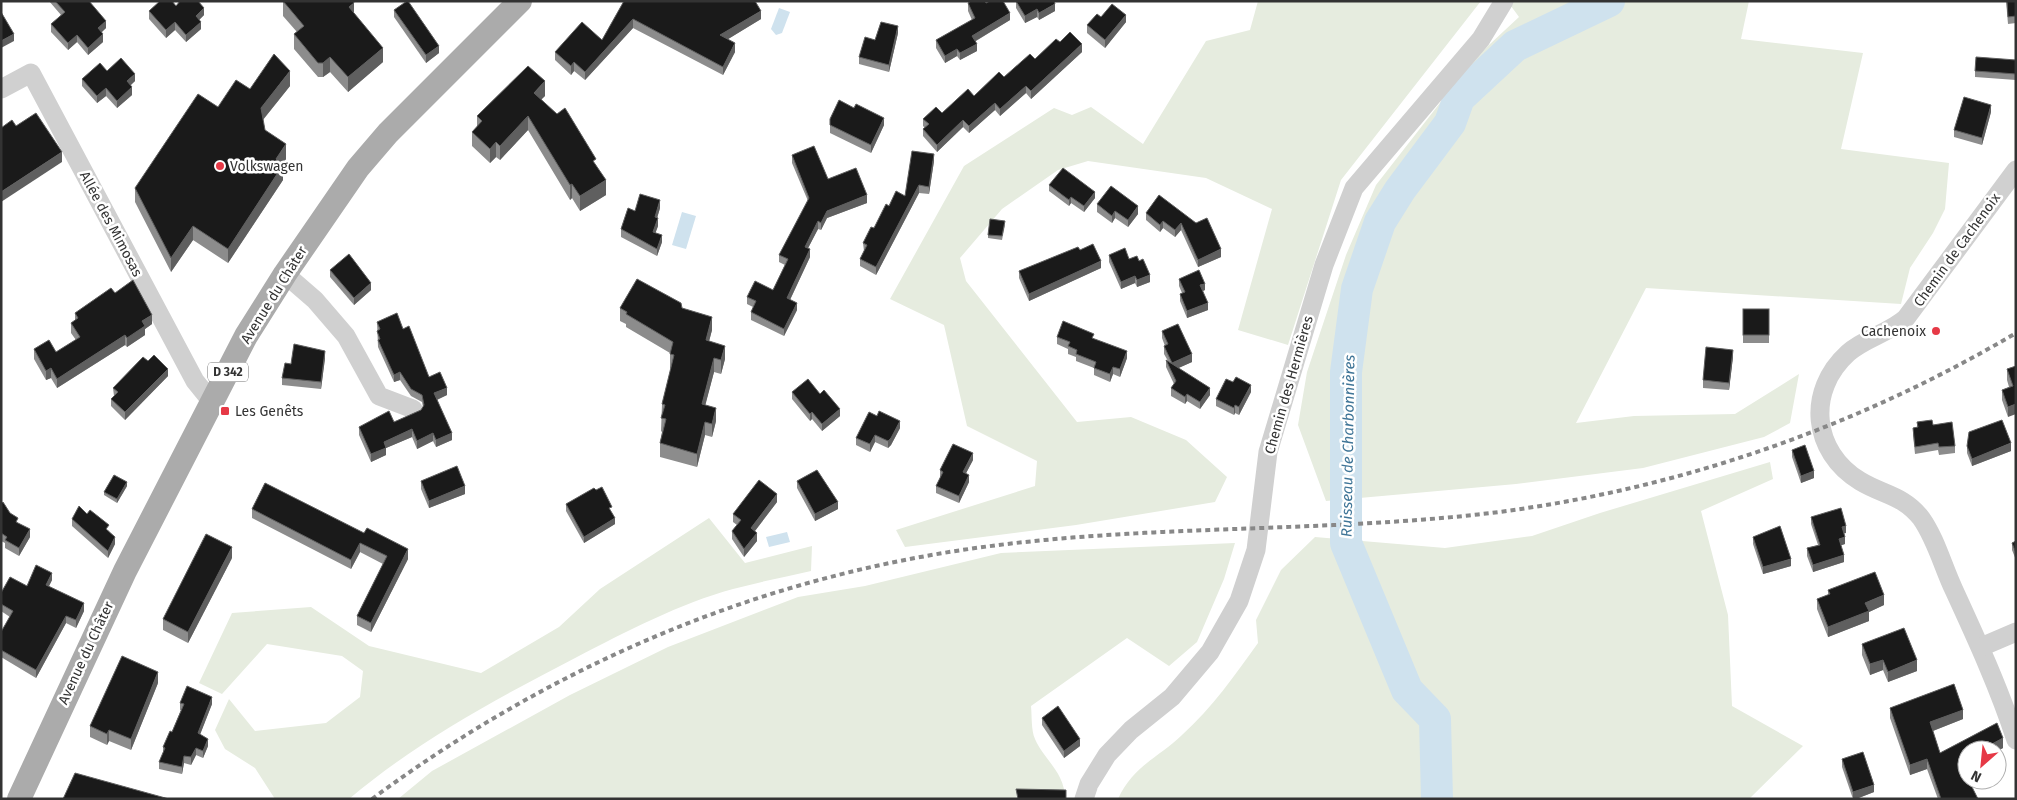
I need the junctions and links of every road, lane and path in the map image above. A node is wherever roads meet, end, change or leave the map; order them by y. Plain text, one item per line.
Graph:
1 (520, 1) edge
2 (1504, 1) edge
3 (1, 89) edge
4 (2016, 170) edge
5 (285, 274) junction
6 (212, 402) junction
7 (413, 408) dead end
8 (2016, 632) edge
9 (1981, 647) junction
10 (2016, 740) edge
11 (19, 799) edge
12 (1084, 799) edge

1 - 5 main road, Avenue du Châter / D 342
2 - 12 street, Chemin des Hermières
3 - 6 street, Allée des Mimosas
4 - 9 street, Chemin de Cachenoix
5 - 6 main road, Avenue du Châter / D 342
5 - 7 street
6 - 11 main road, Avenue du Châter / D 342
8 - 9 street
9 - 10 street, Chemin de Cachenoix

